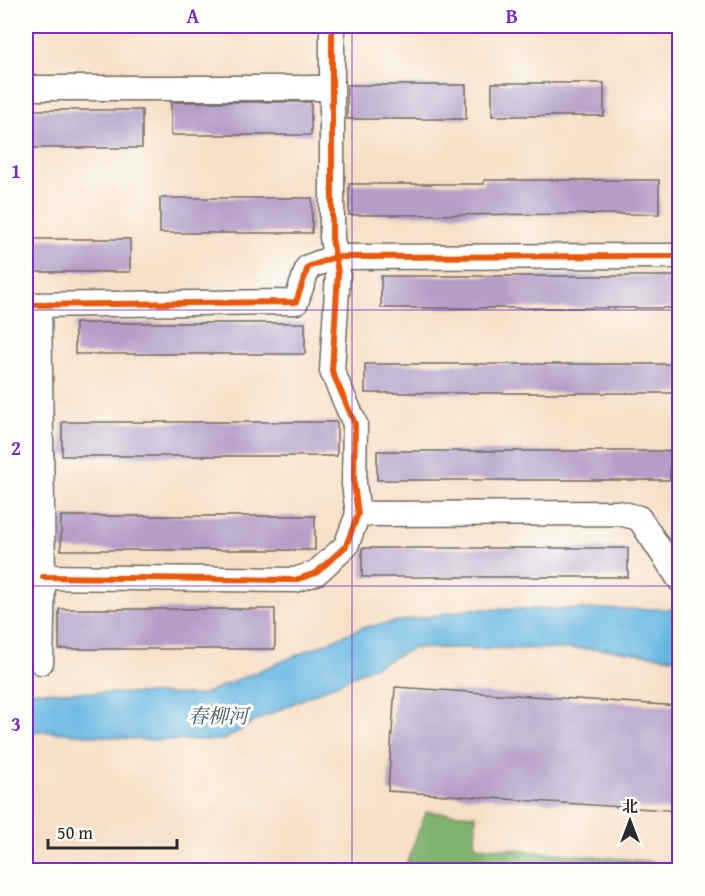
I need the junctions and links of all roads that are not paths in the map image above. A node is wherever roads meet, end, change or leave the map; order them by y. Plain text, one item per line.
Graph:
1 (332, 26) edge
2 (26, 88) edge
3 (332, 88) junction
4 (675, 256) dead end
5 (335, 257) junction
6 (32, 305) edge
7 (358, 514) junction
8 (43, 577) junction
9 (680, 580) edge
10 (41, 662) dead end

1 - 3 street
2 - 3 street
3 - 5 street
4 - 5 street
5 - 6 street
5 - 7 street
6 - 8 street
7 - 8 street
7 - 9 street
8 - 10 street

